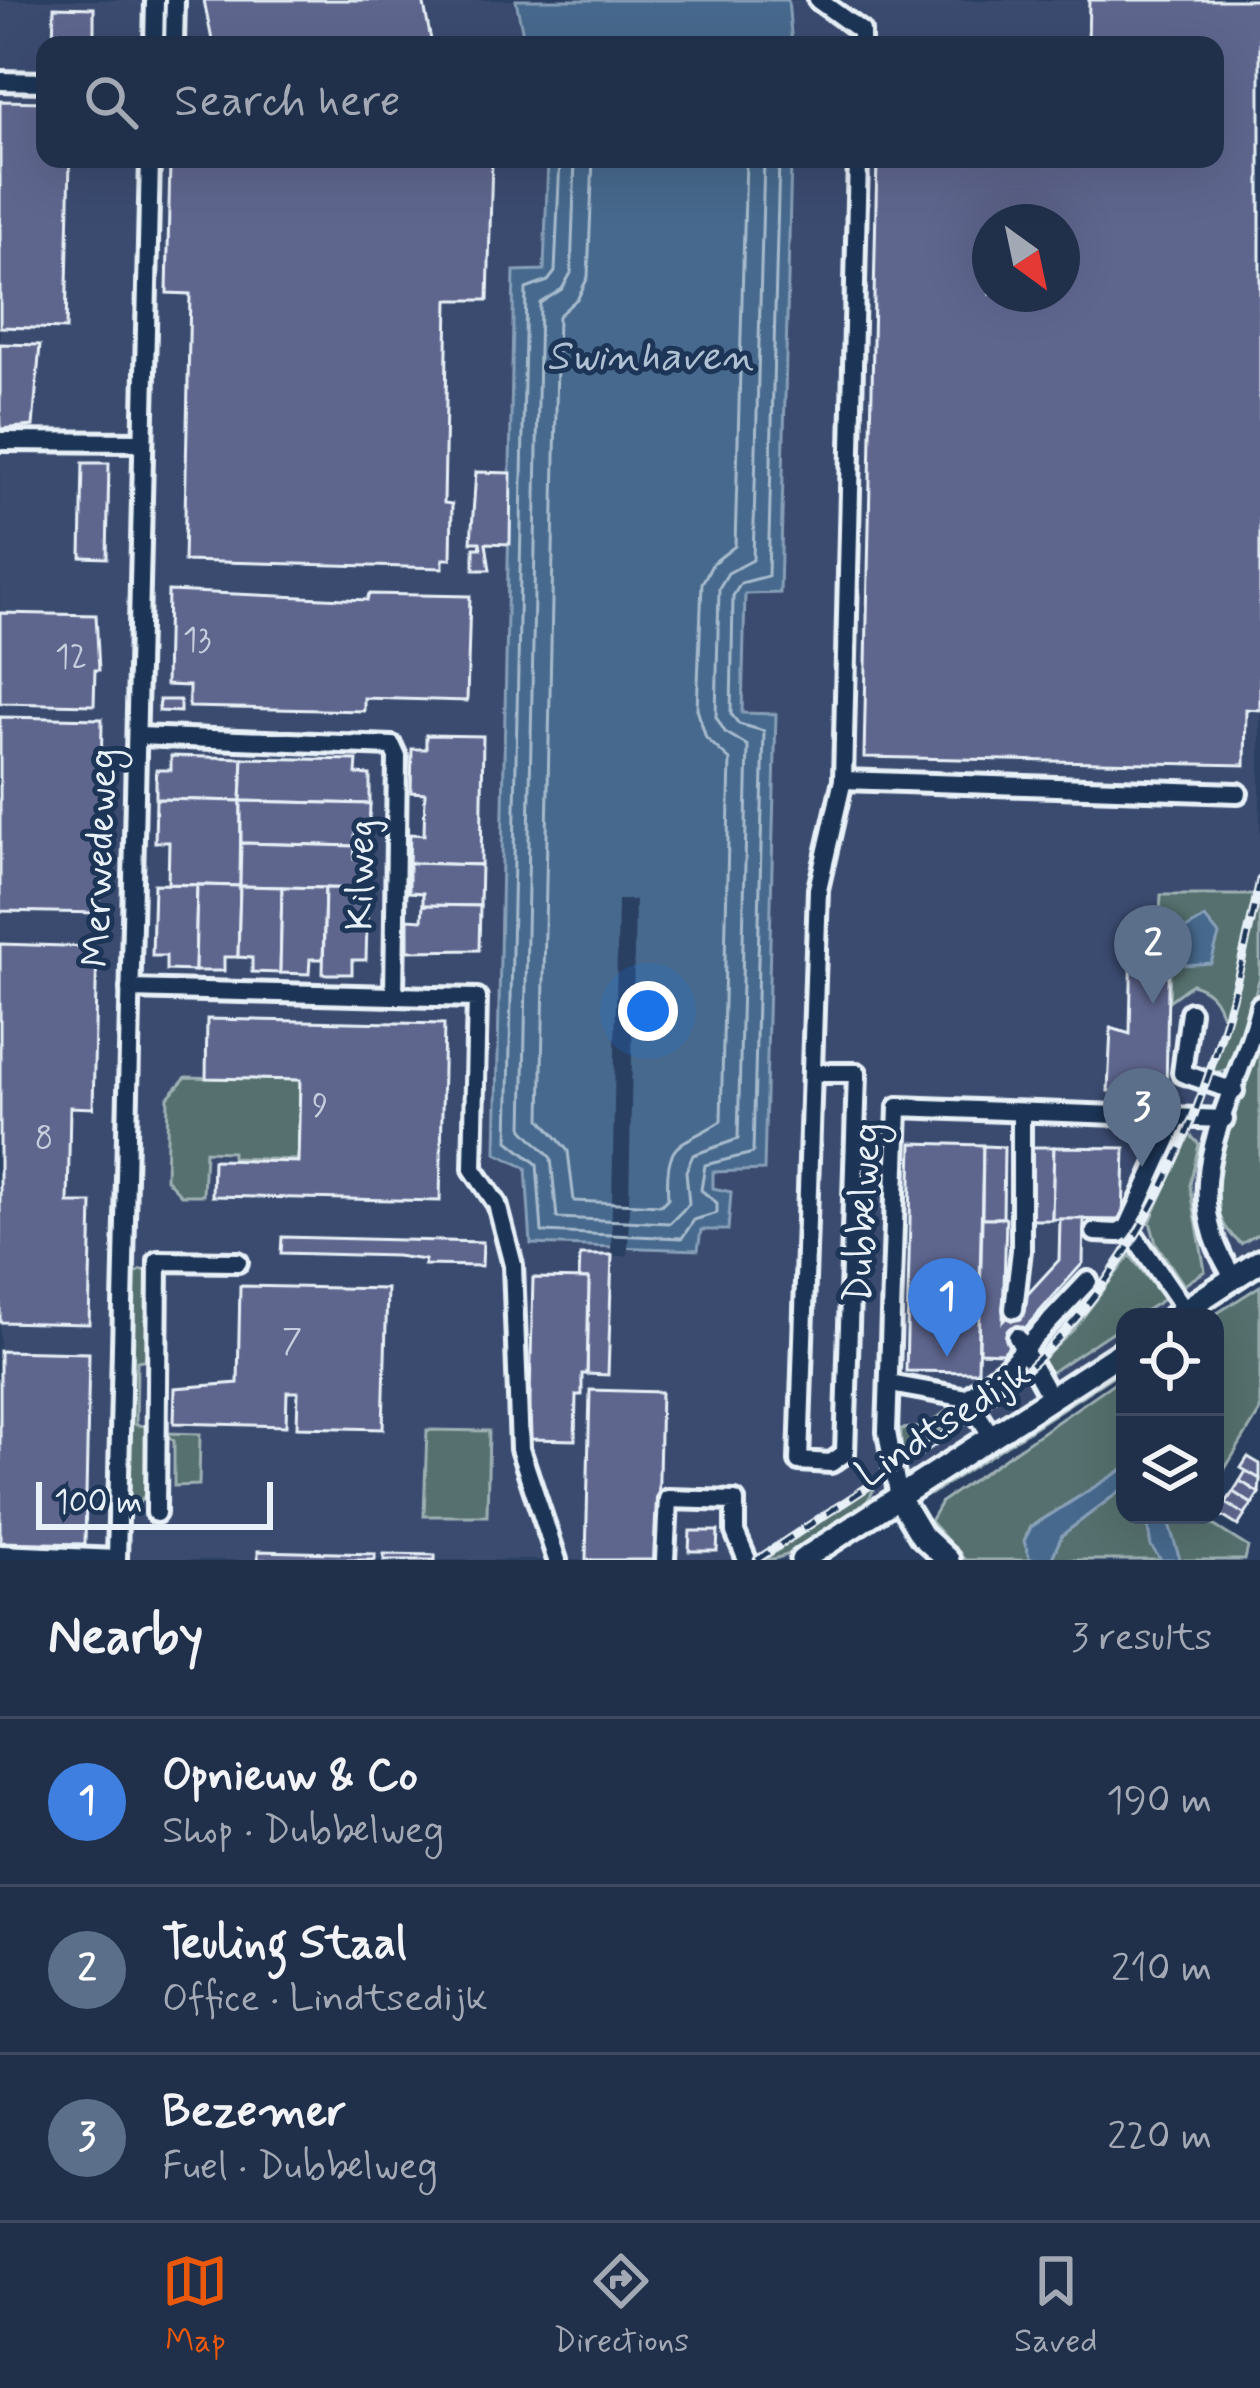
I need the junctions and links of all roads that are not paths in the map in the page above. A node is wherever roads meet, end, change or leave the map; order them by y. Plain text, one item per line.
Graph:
1 (155, 0) edge
2 (175, 0) edge
3 (818, 0) edge
4 (154, 36) edge
5 (174, 36) edge
6 (861, 36) edge
7 (0, 81) edge
8 (36, 82) edge
9 (151, 168) edge
10 (858, 168) edge
11 (0, 441) edge
12 (143, 442) junction
13 (138, 736) junction
14 (843, 780) junction
15 (1238, 794) dead end
16 (130, 989) junction
17 (394, 996) junction
18 (1260, 1005) edge
19 (1190, 1012) dead end
20 (812, 1073) junction
21 (1234, 1091) junction
22 (1021, 1112) junction
23 (1178, 1117) junction
24 (1224, 1119) junction
25 (1128, 1227) junction
26 (1095, 1232) dead end
27 (124, 1260) junction
28 (158, 1261) junction
29 (1260, 1261) edge
30 (238, 1262) dead end
31 (1234, 1278) junction
32 (1088, 1281) dead end
33 (1176, 1308) edge
34 (1187, 1308) edge
35 (1014, 1310) dead end
36 (1020, 1344) junction
37 (1116, 1356) edge
38 (890, 1384) junction
39 (967, 1398) junction
40 (1052, 1400) junction
41 (994, 1438) junction
42 (899, 1498) junction
43 (156, 1513) dead end
44 (0, 1554) edge
45 (117, 1559) edge
46 (557, 1560) edge
47 (665, 1560) edge
48 (747, 1560) edge
49 (802, 1560) edge
50 (948, 1560) edge

1 - 4 street
2 - 5 street
3 - 6 street
7 - 8 street
9 - 12 street, Merwedeweg
10 - 14 street
11 - 12 street
12 - 13 street, Merwedeweg
13 - 16 street, Merwedeweg
13 - 17 street, Kilweg
14 - 15 street
14 - 20 street
16 - 17 street
16 - 27 street, Merwedeweg
17 - 46 street
18 - 21 street
19 - 21 street
20 - 20 street
21 - 24 street
22 - 23 street, Dubbelweg
22 - 35 street
22 - 38 street, Dubbelweg
23 - 24 street, Dubbelweg
23 - 25 street
24 - 31 street
25 - 26 street
25 - 33 street
27 - 28 street
27 - 45 street, Merwedeweg
28 - 30 street
28 - 43 street
29 - 31 main road
31 - 34 main road
32 - 36 street
36 - 39 street
36 - 40 street
37 - 40 main road, Lindtsedijk
38 - 39 street
38 - 42 street, Dubbelweg
39 - 41 street
40 - 41 main road, Lindtsedijk
41 - 42 main road, Lindtsedijk
42 - 49 main road, Lindtsedijk
42 - 50 main road
44 - 45 street
47 - 48 street

